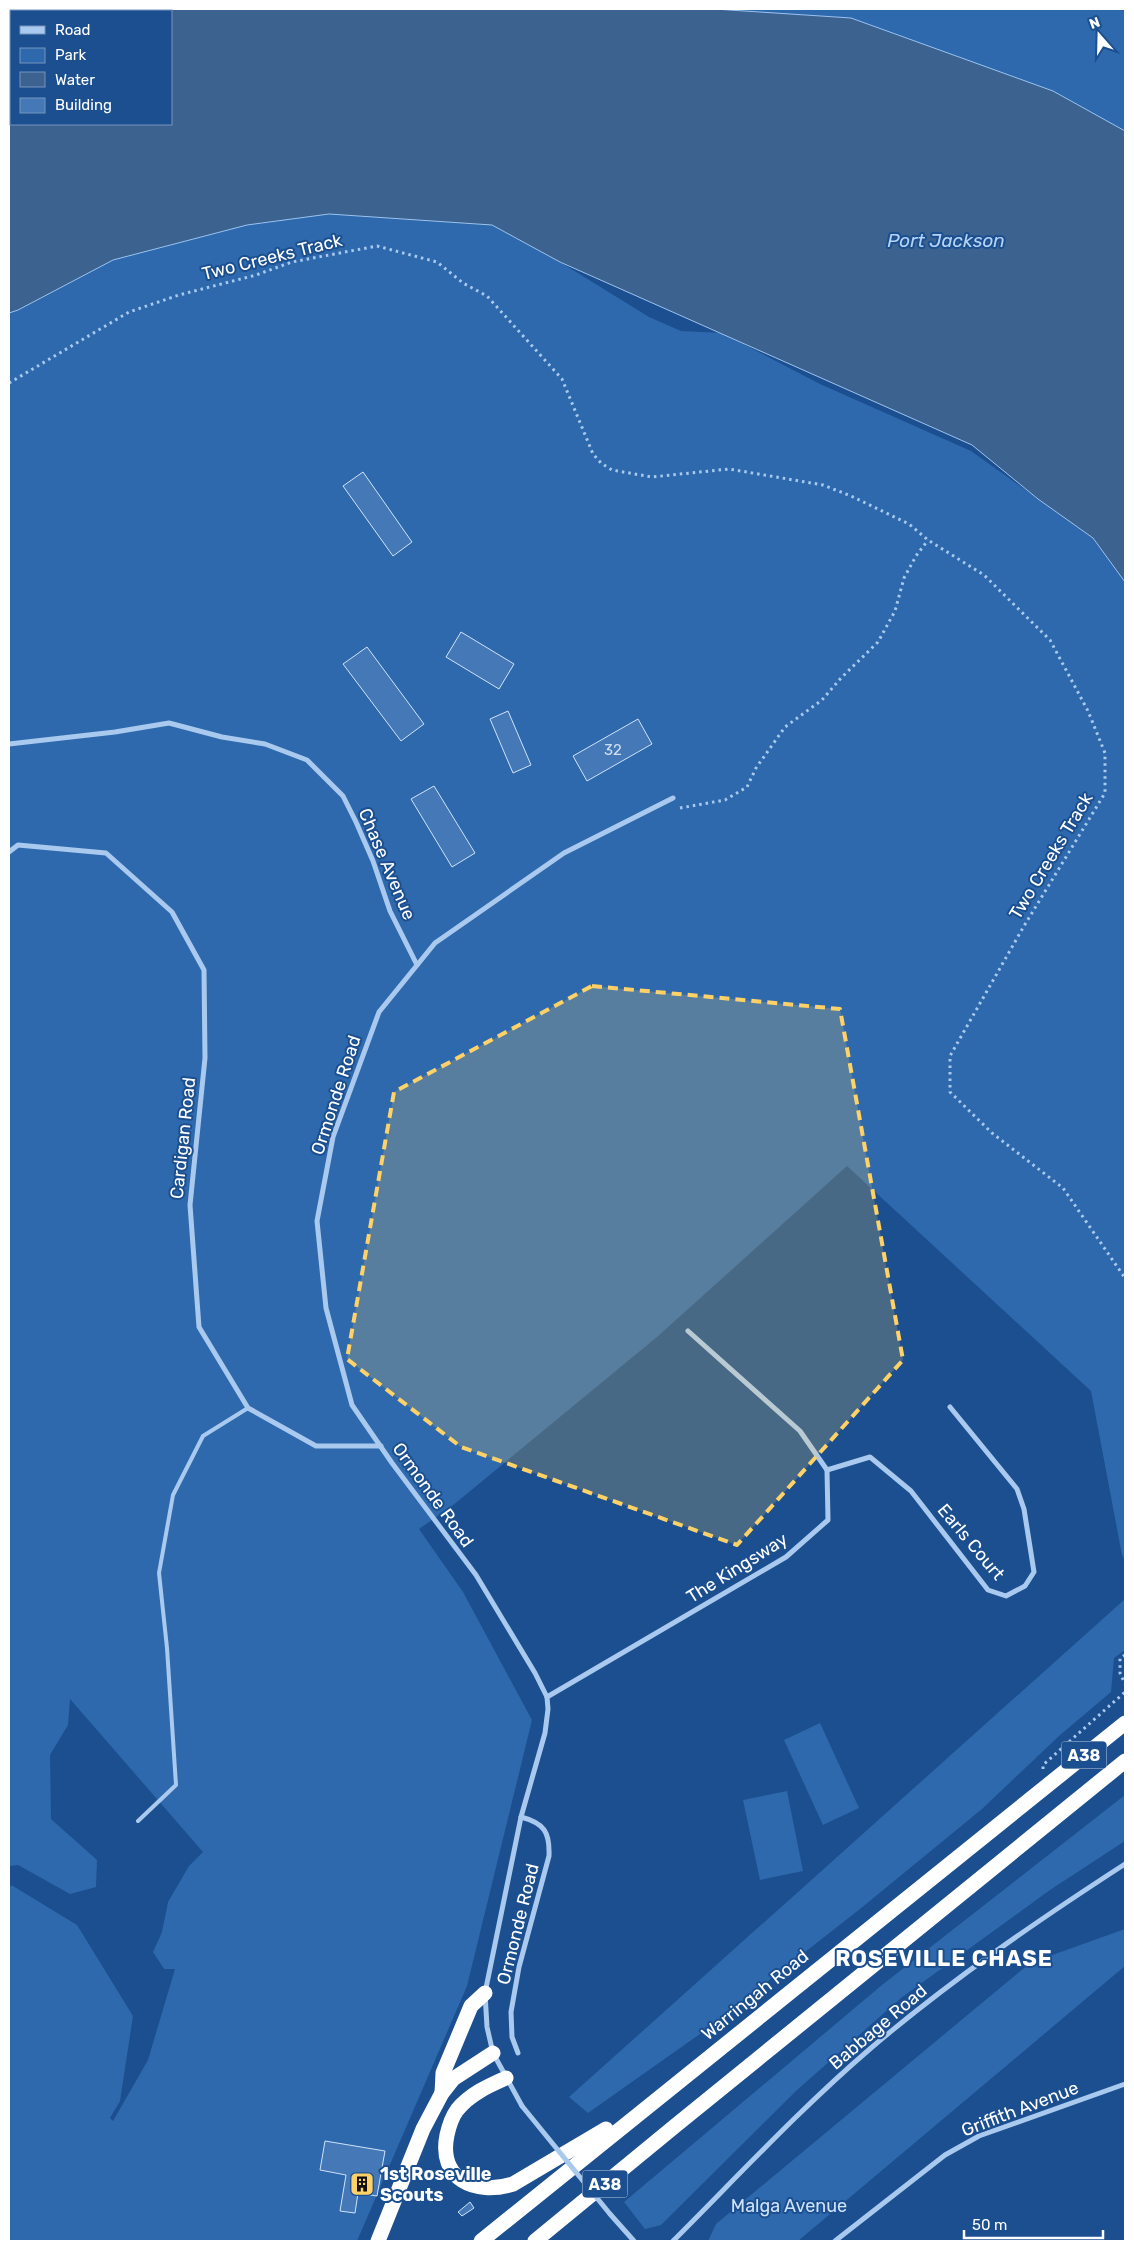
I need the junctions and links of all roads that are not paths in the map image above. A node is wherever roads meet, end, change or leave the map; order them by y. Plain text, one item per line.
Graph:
1 (9, 744) edge
2 (672, 798) dead end
3 (9, 852) edge
4 (416, 965) junction
5 (688, 1332) dead end
6 (950, 1407) dead end
7 (248, 1408) junction
8 (381, 1446) junction
9 (827, 1470) junction
10 (547, 1697) junction
11 (1125, 1723) edge
12 (1125, 1762) edge
13 (521, 1817) junction
14 (138, 1822) dead end
15 (1125, 1864) edge
16 (485, 1993) junction
17 (493, 2053) junction
18 (518, 2053) dead end
19 (506, 2078) junction
20 (1125, 2084) edge
21 (442, 2093) junction
22 (650, 2103) junction
23 (378, 2241) edge
24 (481, 2241) edge
25 (535, 2241) edge
26 (634, 2241) edge
27 (673, 2241) edge
28 (835, 2241) edge

1 - 4 street, Chase Avenue
2 - 4 street, Ormonde Road
3 - 7 street, Cardigan Road
4 - 8 street, Ormonde Road
5 - 9 street
6 - 9 street, Earls Court
7 - 8 street, Cardigan Road
7 - 14 lane
8 - 10 street, Ormonde Road
9 - 10 street, The Kingsway
10 - 13 street, Ormonde Road
11 - 22 highway, Warringah Road / A38
12 - 25 highway, A38
13 - 16 street, Ormonde Road
13 - 18 street, Ormonde Road
15 - 27 street, Babbage Road
16 - 17 street, Ormonde Road
16 - 21 highway
17 - 19 street
17 - 21 highway
19 - 22 highway
19 - 26 street, bridge
20 - 28 street, Griffith Avenue
21 - 23 highway
22 - 24 highway, Warringah Road / A38

